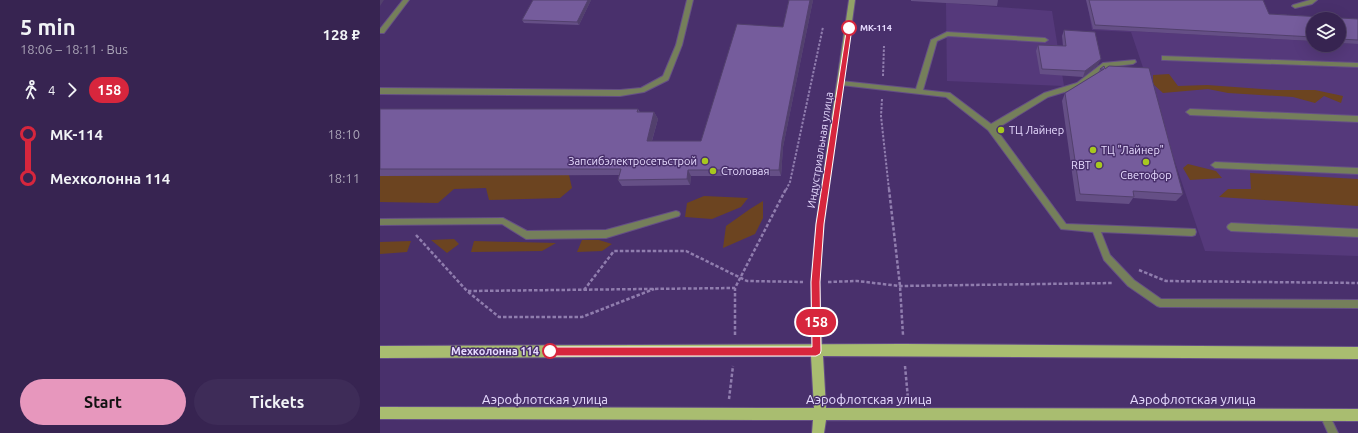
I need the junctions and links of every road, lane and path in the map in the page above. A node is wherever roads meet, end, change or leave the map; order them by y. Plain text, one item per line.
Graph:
1 (406, 0) edge
2 (690, 0) edge
3 (852, 0) edge
4 (1314, 0) edge
5 (1295, 6) dead end
6 (823, 27) dead end
7 (382, 31) dead end
8 (1045, 40) dead end
9 (884, 46) dead end
10 (1164, 58) dead end
11 (1133, 62) dead end
12 (1358, 66) edge
13 (841, 83) junction
14 (882, 88) junction
15 (380, 91) edge
16 (919, 92) junction
17 (1190, 112) dead end
18 (1358, 119) edge
19 (991, 128) junction
20 (1215, 164) dead end
21 (1358, 171) edge
22 (676, 214) dead end
23 (380, 222) edge
24 (404, 222) junction
25 (1231, 227) dead end
26 (1096, 229) junction
27 (1192, 232) dead end
28 (1358, 232) edge
29 (1133, 267) dead end
30 (741, 278) junction
31 (815, 282) junction
32 (1131, 283) junction
33 (1358, 283) edge
34 (900, 286) junction
35 (735, 288) junction
36 (654, 289) junction
37 (584, 290) junction
38 (467, 292) junction
39 (1358, 304) edge
40 (904, 350) junction
41 (735, 351) junction
42 (816, 351) junction
43 (380, 352) edge
44 (1358, 353) edge
45 (380, 413) edge
46 (727, 414) junction
47 (909, 414) junction
48 (820, 415) junction
49 (1325, 415) junction
50 (1358, 415) edge
51 (818, 433) edge
52 (824, 433) edge
53 (1334, 433) edge

1 - 7 street
2 - 15 street
3 - 13 main road, Индустриальная улица
4 - 5 street
6 - 30 path
8 - 16 street
9 - 14 path
10 - 12 street
11 - 19 street
13 - 14 street
13 - 31 main road, Индустриальная улица
14 - 16 street
14 - 34 path
16 - 19 street
17 - 18 street
19 - 26 street
20 - 21 street
22 - 24 street
23 - 24 street
24 - 38 path
25 - 28 street
26 - 27 street
26 - 32 street
29 - 33 path
30 - 31 path
30 - 35 path
30 - 37 path
31 - 34 path
31 - 42 main road, Индустриальная улица
32 - 34 path
32 - 39 street
34 - 40 path
35 - 36 path
35 - 41 path
36 - 37 path
36 - 38 path
37 - 38 path
40 - 42 main road
40 - 44 main road
40 - 47 path
41 - 42 main road
41 - 43 main road
41 - 46 path
42 - 48 main road
45 - 46 main road, Аэрофлотская улица
46 - 48 main road, Аэрофлотская улица
47 - 48 main road, Аэрофлотская улица
47 - 49 main road, Аэрофлотская улица
48 - 51 main road
48 - 52 main road
49 - 50 main road, Аэрофлотская улица
49 - 53 street

